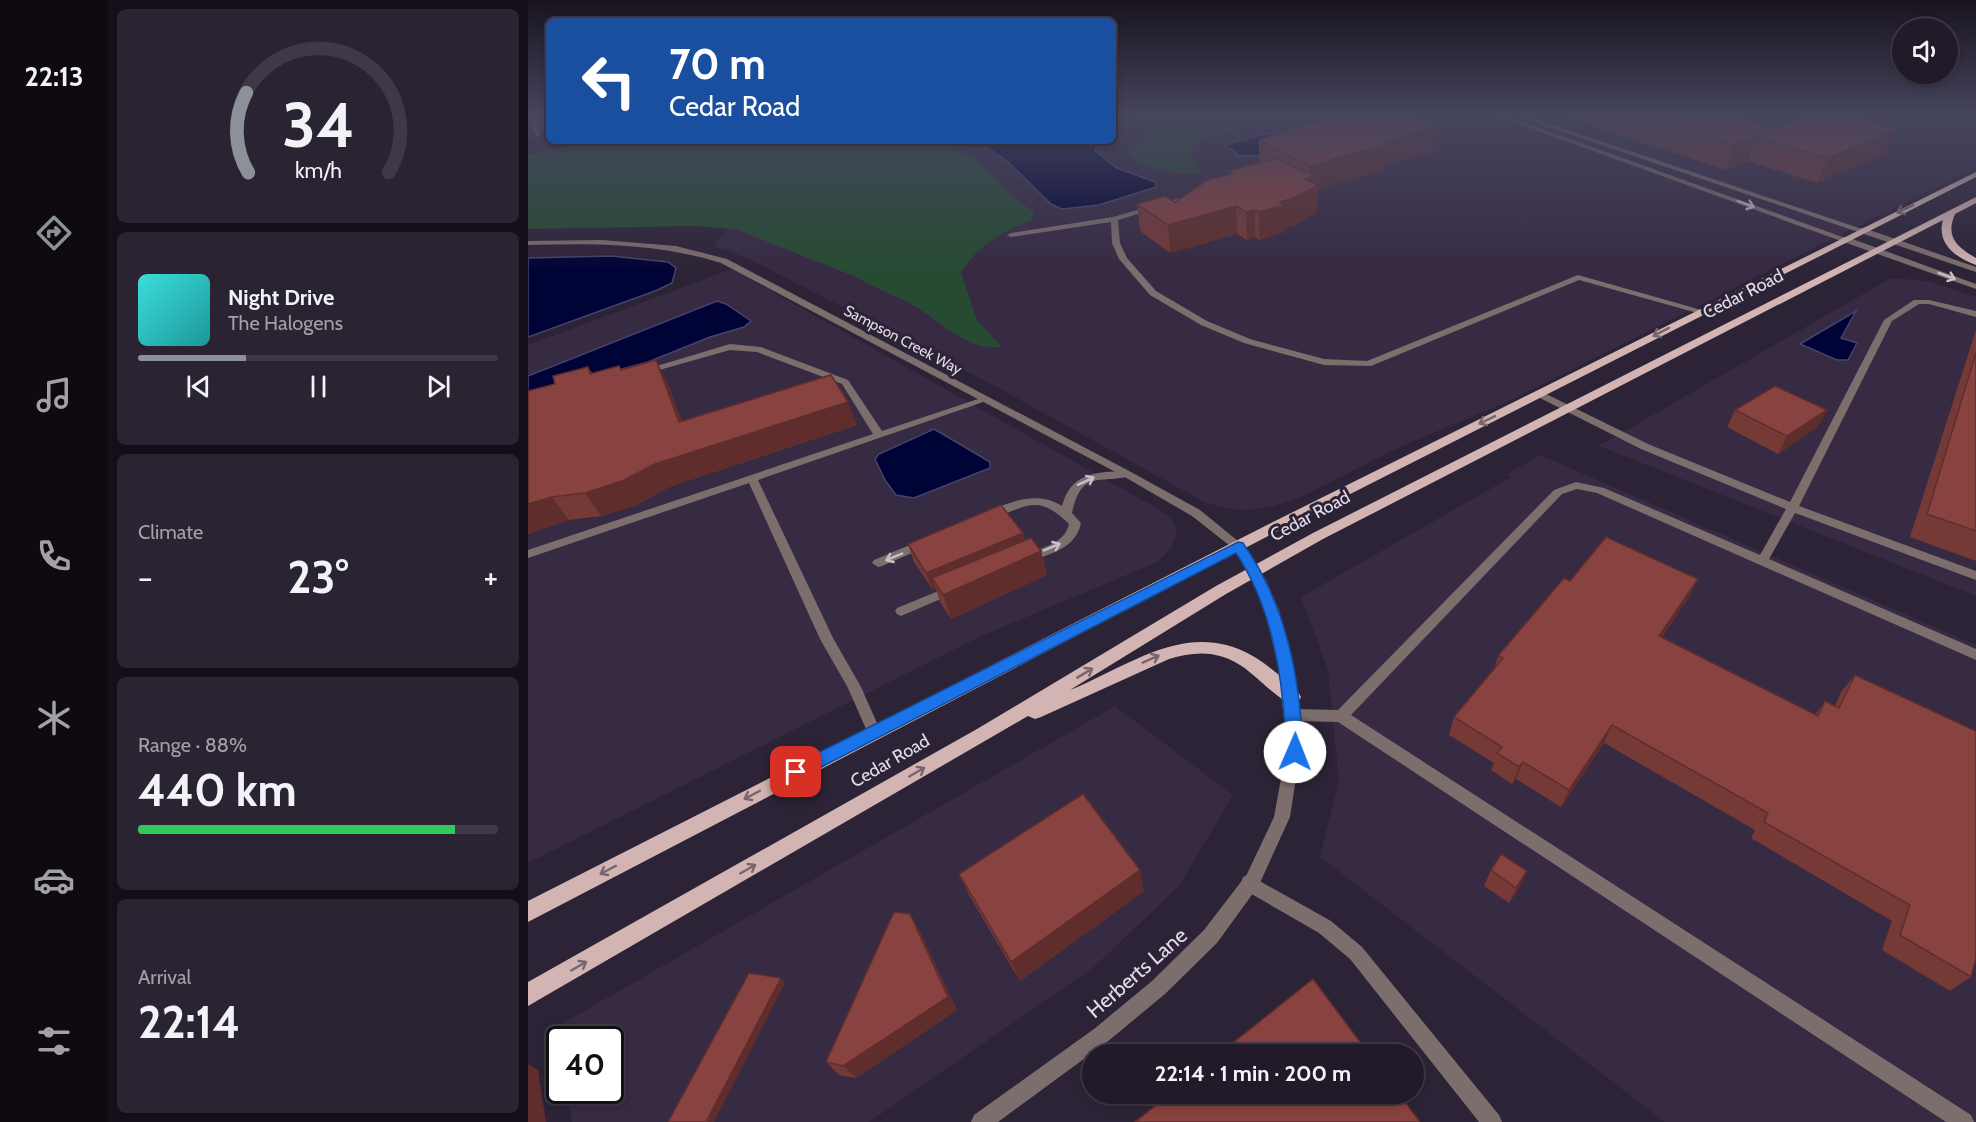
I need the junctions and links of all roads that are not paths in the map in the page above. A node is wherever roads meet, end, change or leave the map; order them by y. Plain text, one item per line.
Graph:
1 (1639, 166) edge
2 (1671, 166) edge
3 (1976, 174) edge
4 (1203, 193) edge
5 (1976, 200) edge
6 (1951, 213) junction
7 (1114, 219) junction
8 (1861, 231) junction
9 (1011, 235) dead end
10 (1844, 239) junction
11 (1895, 242) junction
12 (528, 243) edge
13 (1878, 251) junction
14 (1976, 261) edge
15 (1976, 270) edge
16 (1976, 287) edge
17 (1701, 311) junction
18 (1976, 314) edge
19 (629, 375) edge
20 (1539, 394) junction
21 (984, 400) junction
22 (1566, 409) junction
23 (879, 435) junction
24 (1127, 474) junction
25 (752, 479) junction
26 (1793, 506) junction
27 (1066, 513) junction
28 (973, 522) edge
29 (931, 540) edge
30 (1238, 546) junction
31 (528, 554) edge
32 (1019, 561) edge
33 (1762, 562) junction
34 (878, 563) dead end
35 (1255, 571) junction
36 (1976, 576) edge
37 (965, 584) edge
38 (901, 611) dead end
39 (1976, 655) edge
40 (1293, 697) junction
41 (1295, 715) junction
42 (1341, 716) junction
43 (874, 732) junction
44 (983, 734) junction
45 (1249, 883) junction
46 (528, 912) edge
47 (528, 995) edge
48 (981, 1122) edge
49 (1491, 1122) edge
50 (1964, 1122) edge

1 -> 10 street
2 - 8 street
3 -> 8 main road, Cedar Road
4 - 7 street
5 - 6 main road, Cedar Road
6 - 11 main road, Cedar Road
6 - 14 main road
7 - 9 street
7 - 17 street
8 - 10 main road, Cedar Road
8 - 11 street
10 - 13 street
10 - 17 main road, Cedar Road
11 - 13 main road, Cedar Road
11 - 15 street
12 - 21 street, Sampson Creek Way
13 -> 16 street
13 - 22 main road, Cedar Road
17 -> 20 main road, Cedar Road
18 - 26 street
19 - 23 street
20 - 22 street
20 -> 30 main road, Cedar Road
21 - 23 street
21 - 24 street, Sampson Creek Way
22 - 26 street
22 - 35 main road, Cedar Road
23 - 25 street
27 -> 24 street
24 - 30 street, Sampson Creek Way
25 - 31 street
25 - 43 street
26 - 33 street
26 - 36 street
27 - 28 street
32 -> 27 street
29 -> 34 street
30 - 35 street, Herberts Lane
30 - 43 main road, Cedar Road
33 - 39 street
33 - 42 street
35 - 40 street, Herberts Lane
44 -> 35 main road, Cedar Road
37 - 38 street
40 - 41 street, Herberts Lane
44 -> 40 main road
41 - 42 street
41 - 45 street, Herberts Lane
42 - 50 street
43 -> 46 main road, Cedar Road
47 -> 44 main road, Cedar Road
45 - 48 street, Herberts Lane
45 - 49 street

